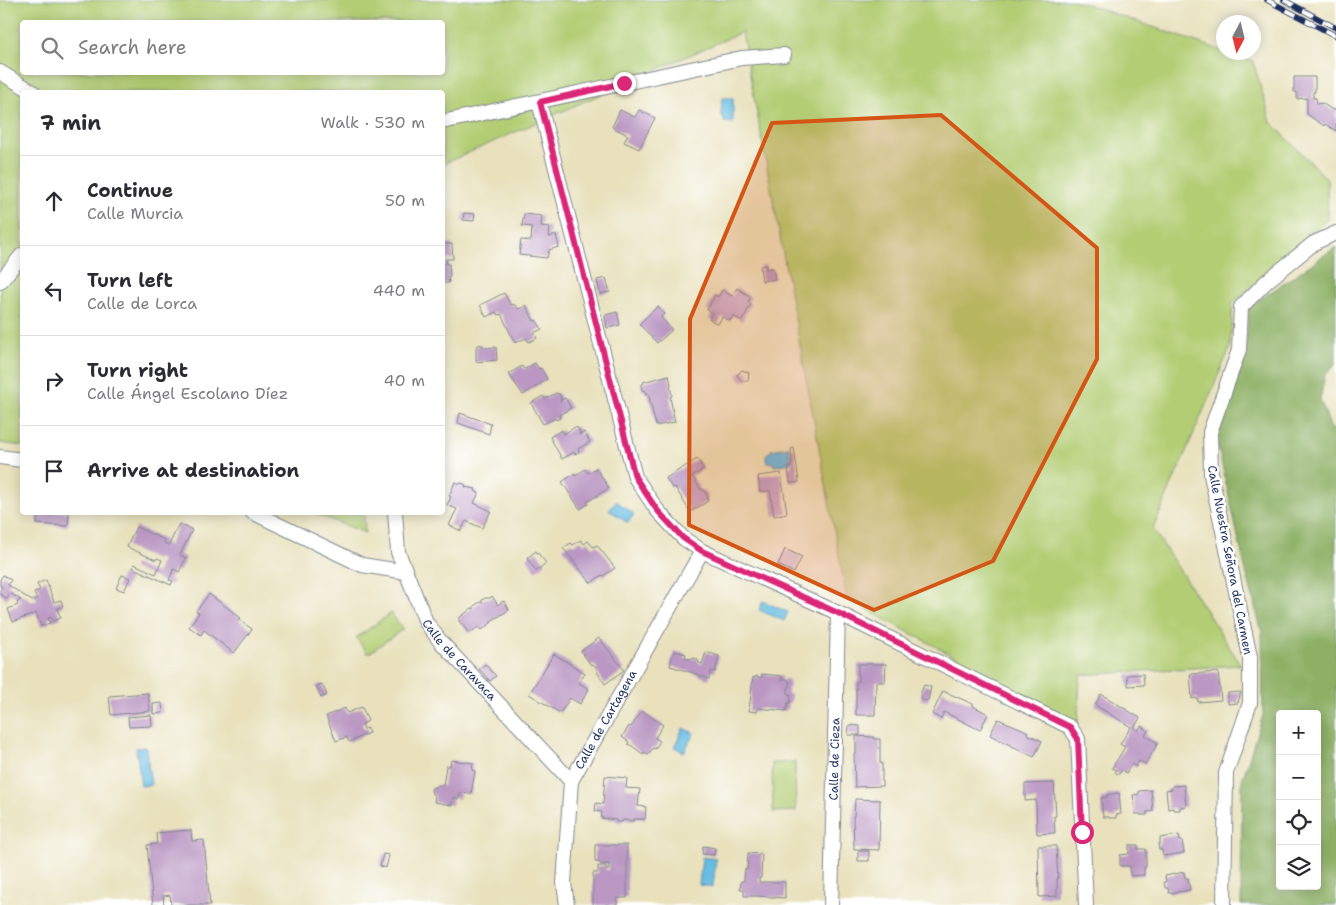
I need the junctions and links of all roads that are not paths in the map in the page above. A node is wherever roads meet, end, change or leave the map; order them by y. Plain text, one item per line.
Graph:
1 (784, 55) dead end
2 (0, 72) edge
3 (30, 90) edge
4 (540, 102) junction
5 (445, 121) edge
6 (1336, 232) edge
7 (20, 257) edge
8 (0, 282) edge
9 (0, 457) edge
10 (20, 460) edge
11 (258, 515) edge
12 (395, 515) edge
13 (702, 551) junction
14 (406, 572) junction
15 (838, 613) junction
16 (571, 781) junction
17 (567, 905) edge
18 (831, 905) edge
19 (1086, 905) edge
20 (1224, 905) edge

1 - 4 street
2 - 3 street
4 - 5 street
4 - 13 street
6 - 20 street, Calle Nuestra Señora del Carmen
7 - 8 street
9 - 10 street
11 - 14 street
12 - 14 street, Calle de Caravaca
13 - 15 street
13 - 16 street, Calle de Cartagena
14 - 16 street, Calle de Caravaca
15 - 18 street, Calle de Cieza
15 - 19 street
16 - 17 street, Calle de Cartagena

